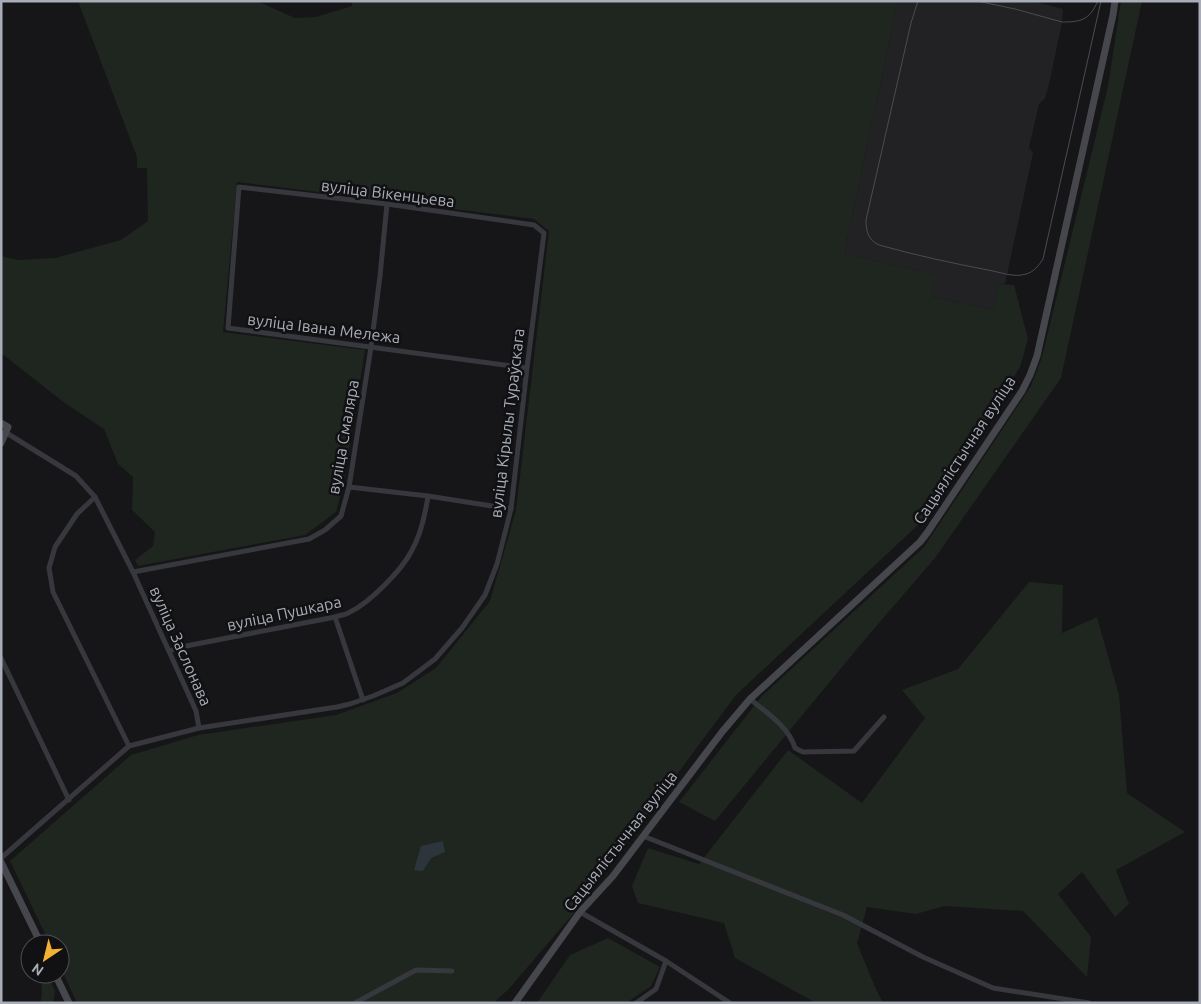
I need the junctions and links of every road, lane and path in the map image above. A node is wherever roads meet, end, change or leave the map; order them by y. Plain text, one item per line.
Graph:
1 (1115, 1) edge
2 (239, 187) joint
3 (387, 204) junction
4 (534, 225) joint
5 (371, 347) junction
6 (527, 368) junction
7 (1, 423) edge
8 (6, 432) junction
9 (1, 443) edge
10 (349, 487) junction
11 (428, 496) junction
12 (95, 497) junction
13 (511, 508) junction
14 (133, 572) junction
15 (335, 617) junction
16 (168, 651) junction
17 (1, 658) edge
18 (750, 699) junction
19 (363, 700) junction
20 (884, 717) dead end
21 (199, 728) junction
22 (129, 746) junction
23 (68, 800) junction
24 (643, 836) junction
25 (2, 865) edge
26 (580, 912) junction
27 (36, 934) edge
28 (666, 961) junction
29 (452, 971) dead end
30 (60, 984) edge
31 (69, 1003) edge
32 (355, 1003) edge
33 (515, 1003) edge
34 (636, 1003) edge
35 (730, 1003) edge
36 (1089, 1003) edge

1 - 18 main road, Сацыялістычная вуліца
2 - 3 street, вуліца Вікенцьева
2 - 5 street, вуліца Івана Мележа
3 - 4 street, вуліца Вікенцьева
3 - 5 street, вуліца Смаляра
4 - 6 street, вуліца Кірылы Тураўскага
5 - 6 street, вуліца Івана Мележа
5 - 10 street, вуліца Смаляра
6 - 13 street, вуліца Кірылы Тураўскага
7 - 8 main road, вуліца Заслонава
8 - 9 main road
8 - 12 street, вуліца Заслонава
10 - 11 street
10 - 14 street, вуліца Смаляра
11 - 13 street
11 - 15 street, вуліца Пушкара
12 - 14 street, вуліца Заслонава
12 - 22 street
13 - 19 street, вуліца Кірылы Тураўскага
14 - 16 street, вуліца Заслонава
15 - 16 street, вуліца Пушкара
15 - 19 street
16 - 21 street, вуліца Заслонава
17 - 23 street
18 - 20 street
18 - 24 main road, Сацыялістычная вуліца
19 - 21 street, вуліца Кірылы Тураўскага
21 - 22 street, вуліца Заслонава
22 - 23 street, вуліца Заслонава
23 - 25 street, вуліца Заслонава
24 - 26 main road, Сацыялістычная вуліца
24 - 36 street
25 - 27 main road
26 - 28 street
26 - 33 main road, Сацыялістычная вуліца
28 - 34 street
28 - 35 street
29 - 32 street
30 - 31 main road

